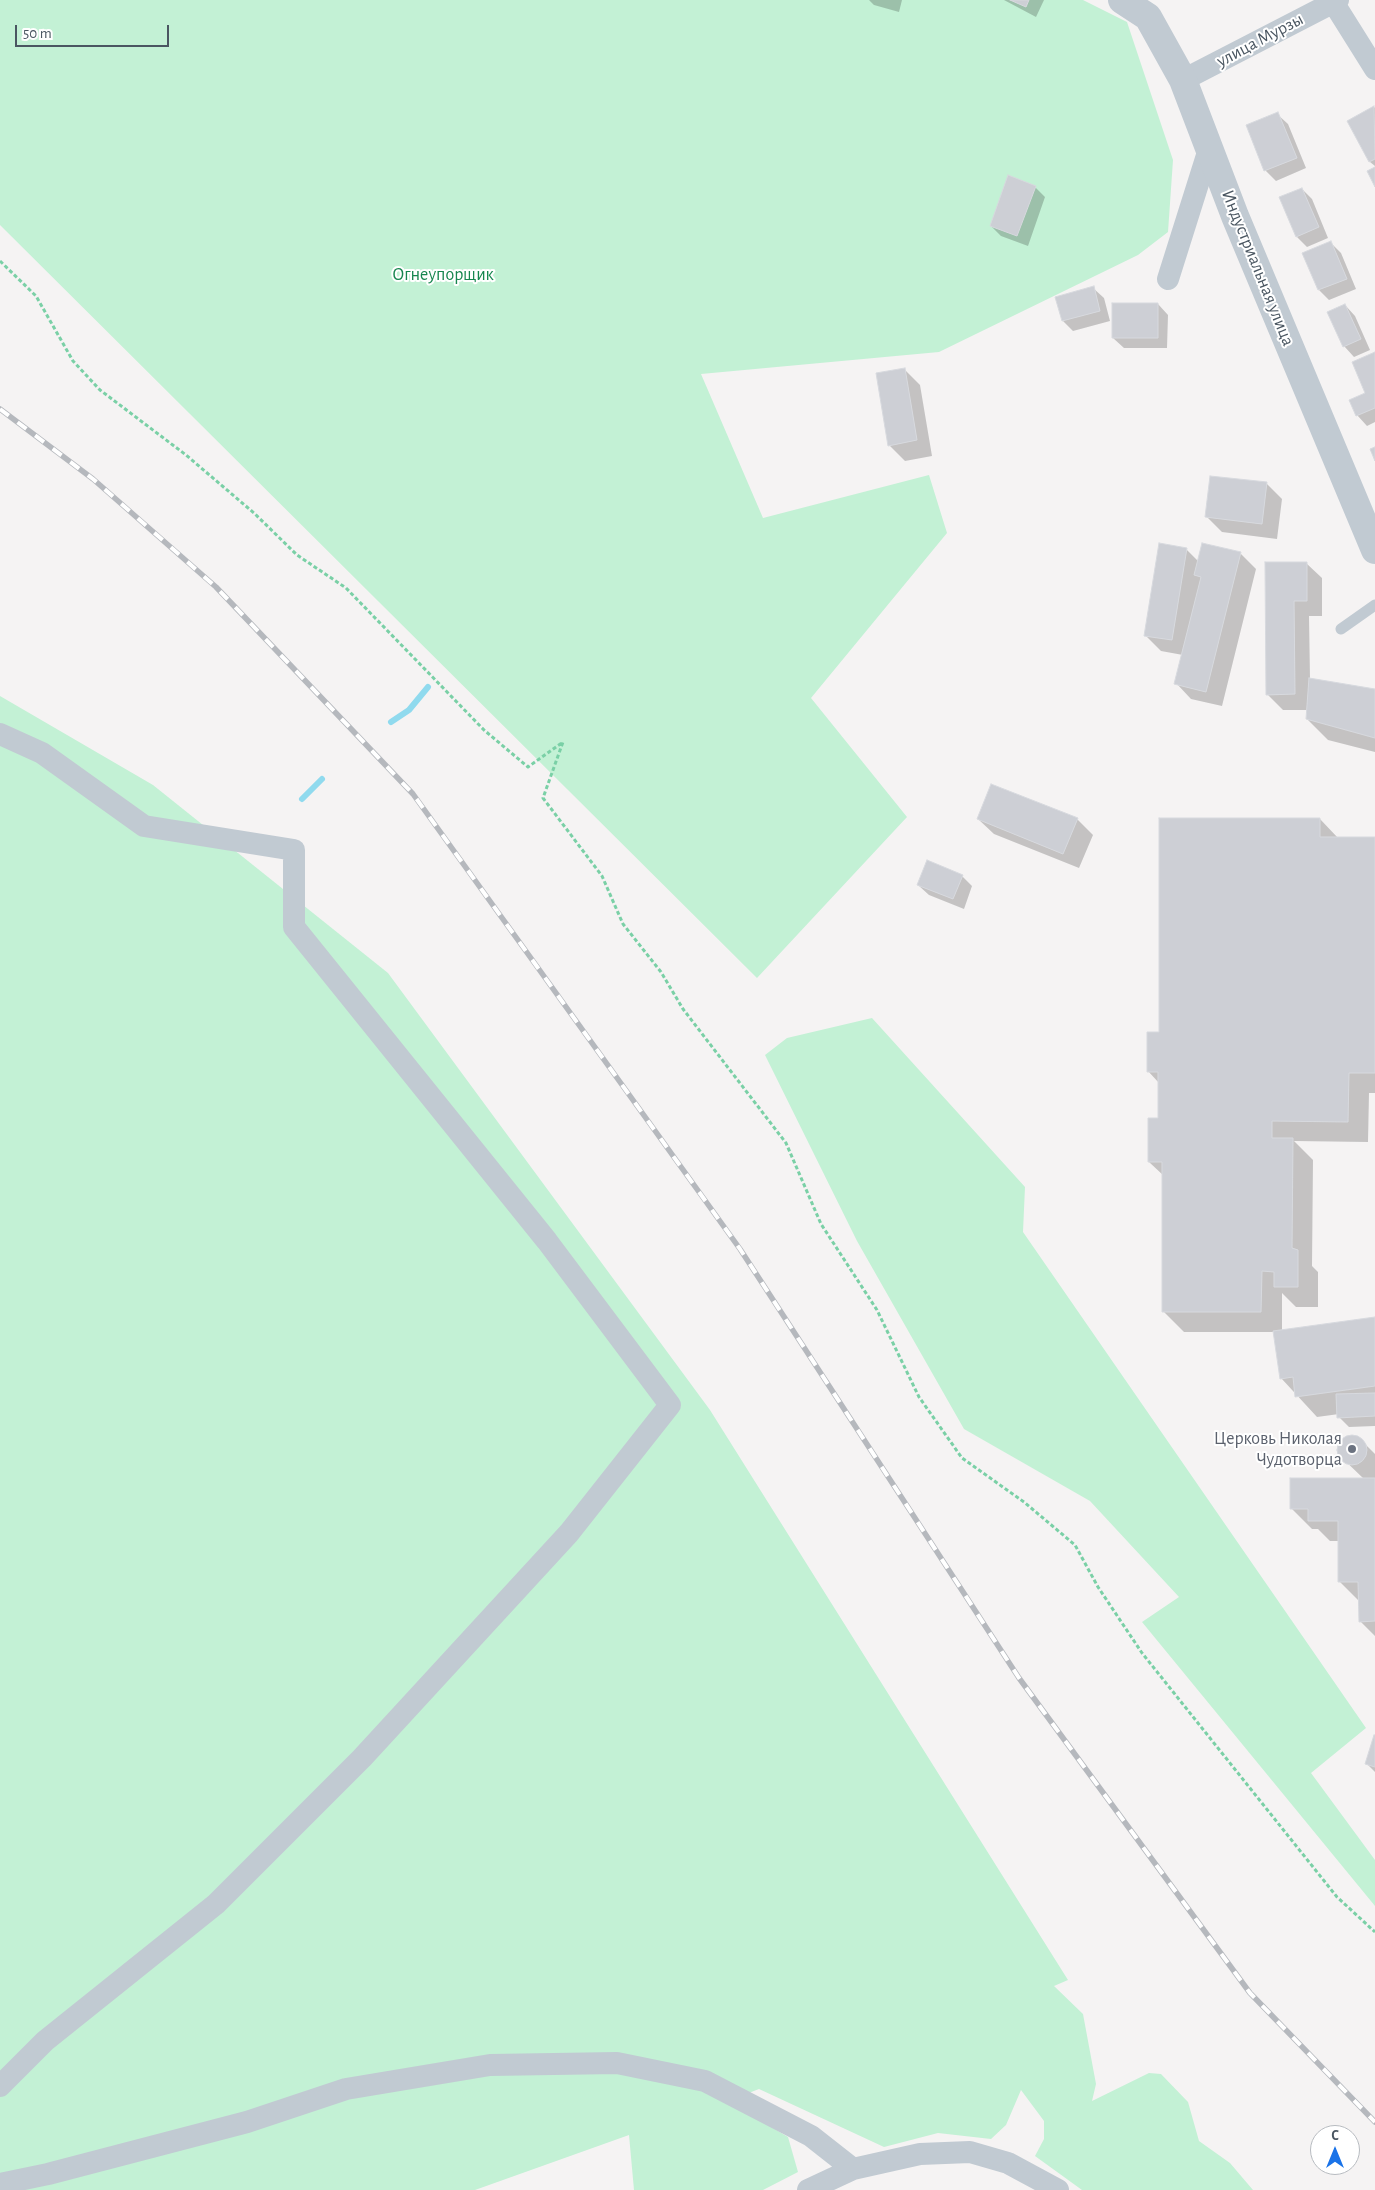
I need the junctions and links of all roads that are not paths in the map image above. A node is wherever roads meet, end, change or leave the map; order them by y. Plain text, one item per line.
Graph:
1 (1122, 0) edge
2 (1336, 1) edge
3 (1375, 69) edge
4 (1183, 80) junction
5 (1210, 149) junction
6 (1168, 280) dead end
7 (1375, 550) edge
8 (1375, 605) edge
9 (1341, 629) dead end
10 (0, 734) edge
11 (0, 2086) edge
12 (853, 2169) junction
13 (0, 2184) edge
14 (808, 2190) edge
15 (1058, 2190) edge

1 - 4 street, Индустриальная улица
2 - 3 street
2 - 4 street, улица Мурзы
4 - 5 street, Индустриальная улица
5 - 6 street
5 - 7 street, Индустриальная улица
8 - 9 lane
10 - 11 street
12 - 13 street
12 - 14 street
12 - 15 street

